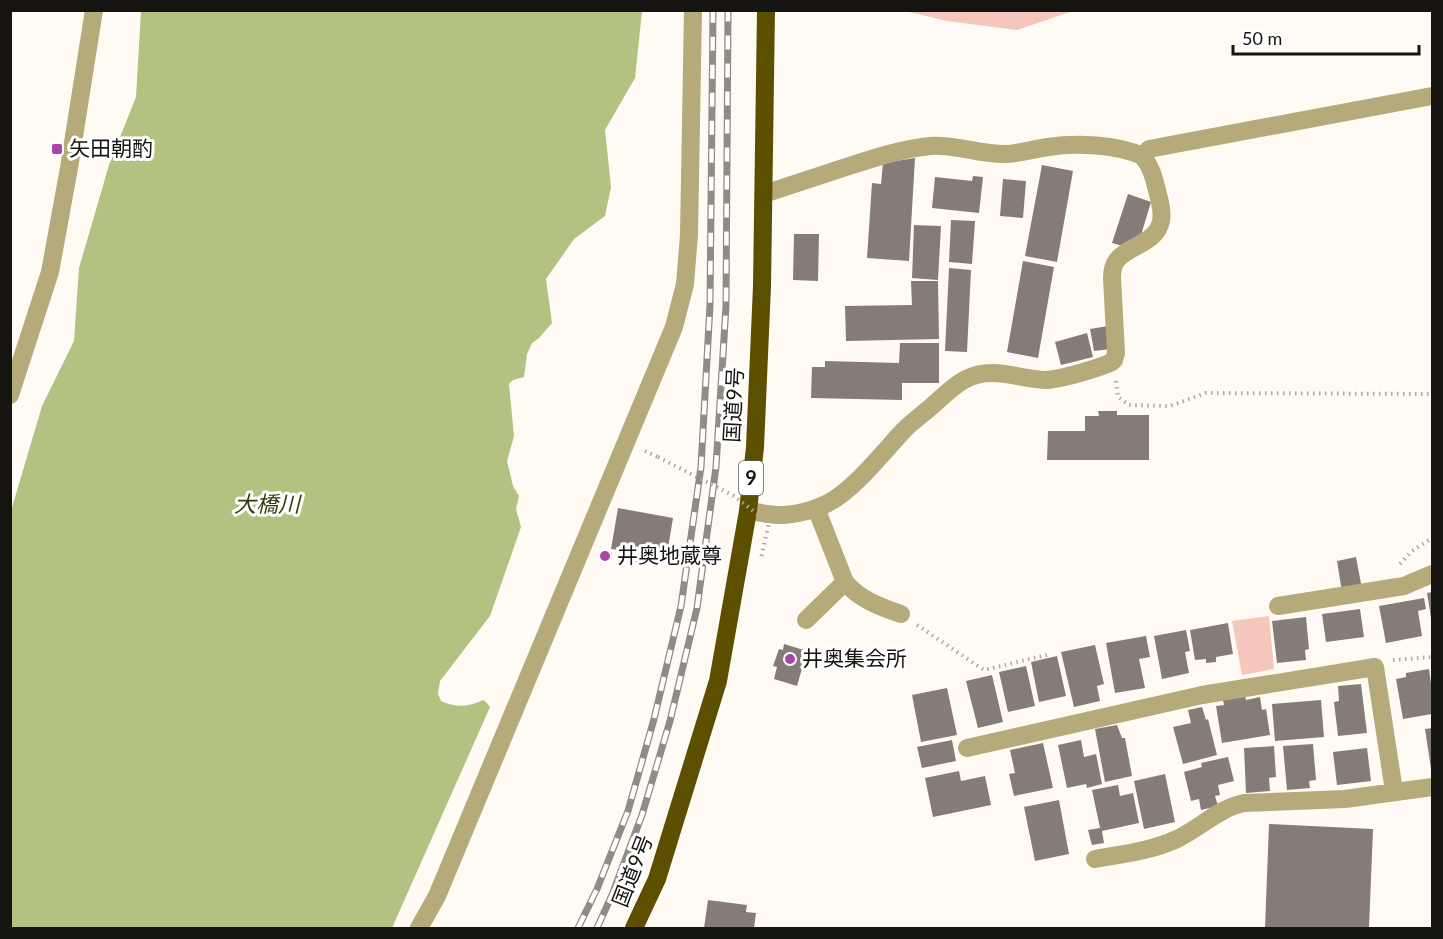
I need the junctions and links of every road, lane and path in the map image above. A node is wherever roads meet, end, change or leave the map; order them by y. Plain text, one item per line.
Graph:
1 (94, 10) edge
2 (693, 10) edge
3 (766, 10) edge
4 (1432, 96) edge
5 (1142, 156) junction
6 (764, 194) junction
7 (1114, 360) junction
8 (1432, 394) edge
9 (10, 395) edge
10 (658, 457) dead end
11 (816, 508) junction
12 (748, 511) junction
13 (761, 558) dead end
14 (1432, 574) edge
15 (845, 582) junction
16 (1278, 606) dead end
17 (901, 614) joint
18 (806, 620) dead end
19 (1047, 655) dead end
20 (1432, 657) edge
21 (1382, 664) junction
22 (967, 748) dead end
23 (1432, 787) edge
24 (1394, 791) junction
25 (1095, 859) dead end
26 (419, 928) edge
27 (634, 928) edge

1 - 9 street
2 - 26 street
3 - 6 highway, 国道9号 / 9
4 - 5 street
5 - 6 street
5 - 7 street
6 - 12 highway, 国道9号 / 9
7 - 8 path
7 - 11 street
10 - 13 path, bridge
11 - 12 street
11 - 15 street
12 - 27 highway, 国道9号 / 9
14 - 16 street
15 - 17 street
15 - 18 street
17 - 19 path
20 - 21 path
21 - 22 street
21 - 24 street
23 - 24 street
24 - 25 street

